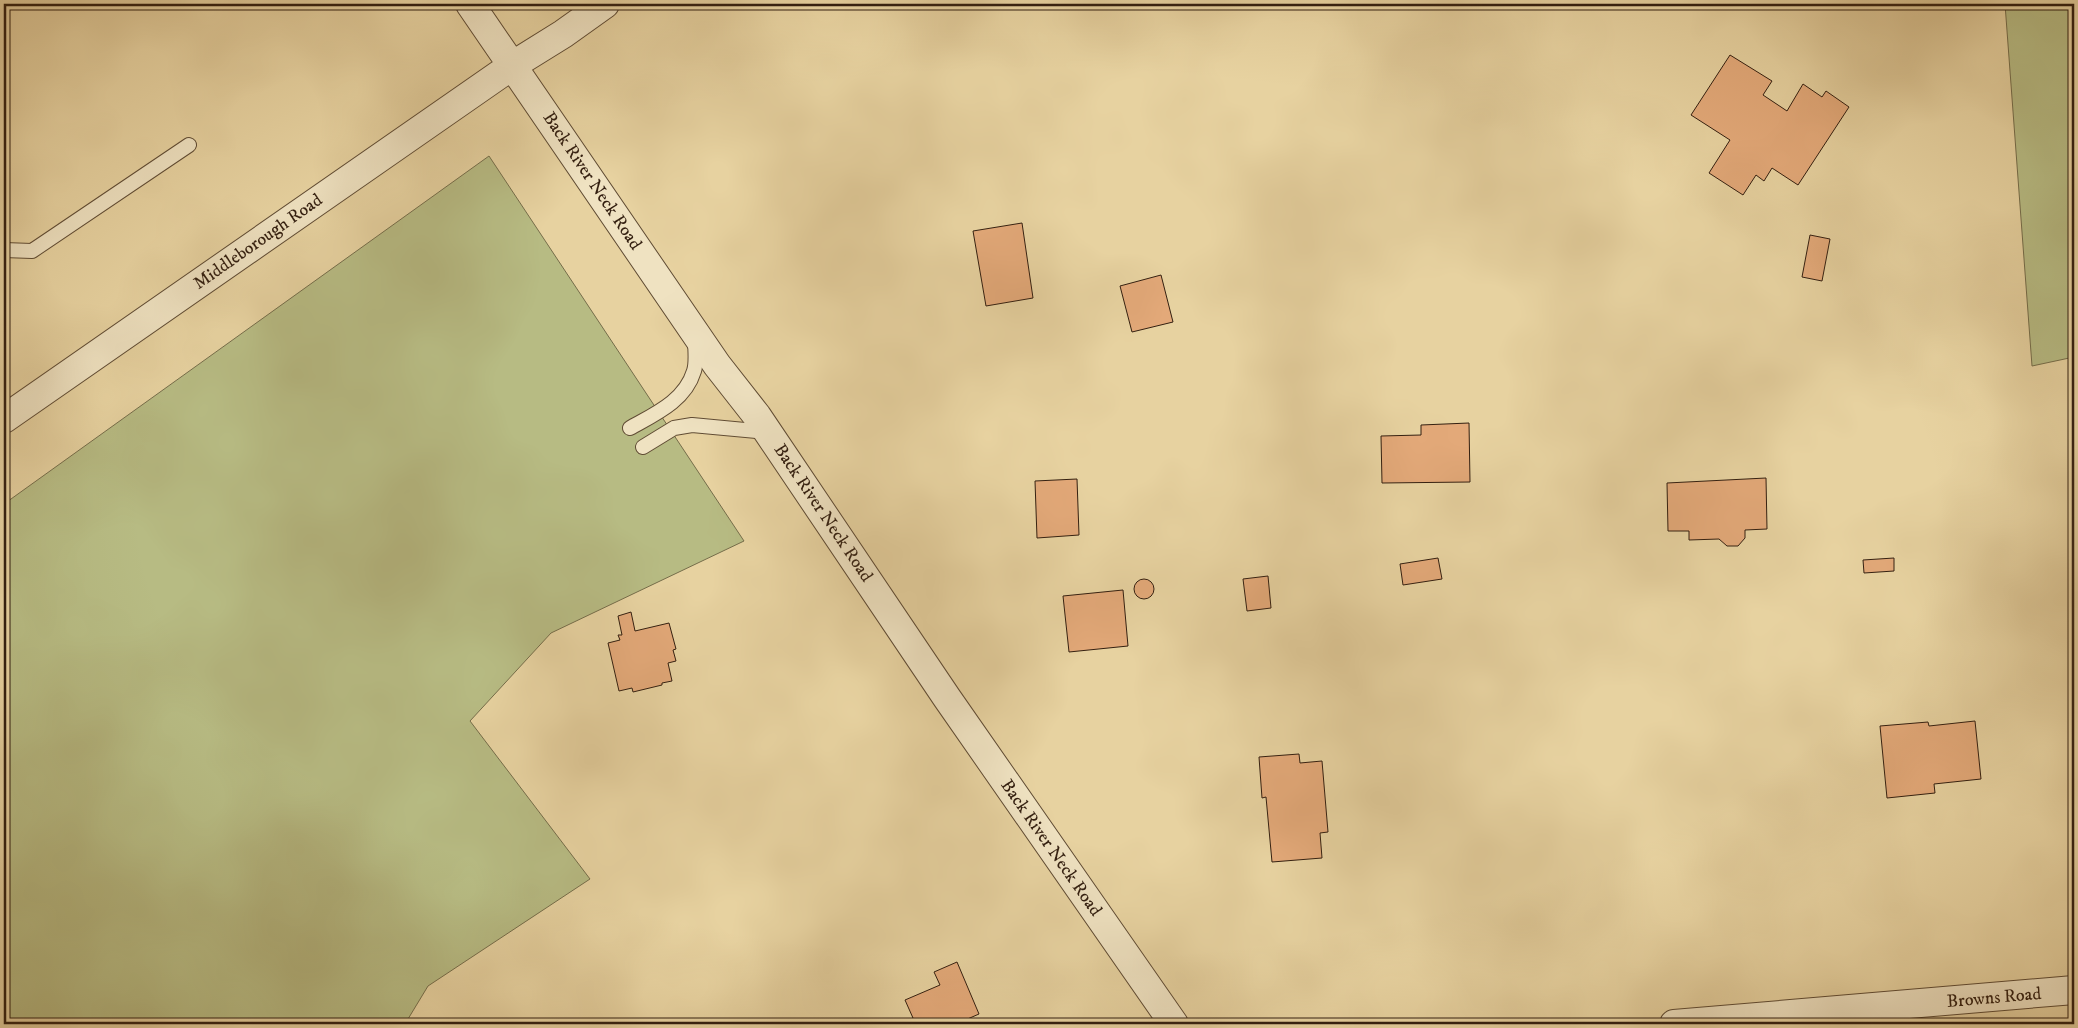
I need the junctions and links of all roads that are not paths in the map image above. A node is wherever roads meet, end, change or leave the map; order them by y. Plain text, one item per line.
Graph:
1 (470, 4) edge
2 (605, 4) edge
3 (513, 65) junction
4 (189, 144) dead end
5 (4, 250) edge
6 (696, 334) junction
7 (4, 419) edge
8 (630, 428) dead end
9 (767, 432) junction
10 (643, 447) dead end
11 (2074, 990) edge
12 (1174, 1024) edge
13 (1674, 1024) edge

1 - 3 street, Back River Neck Road
2 - 3 street, Middleborough Road
3 - 6 street, Back River Neck Road
3 - 7 street, Middleborough Road
4 - 5 lane
6 - 8 lane
6 - 9 street, Back River Neck Road
9 - 10 lane
9 - 12 street, Back River Neck Road
11 - 13 street, Browns Road

